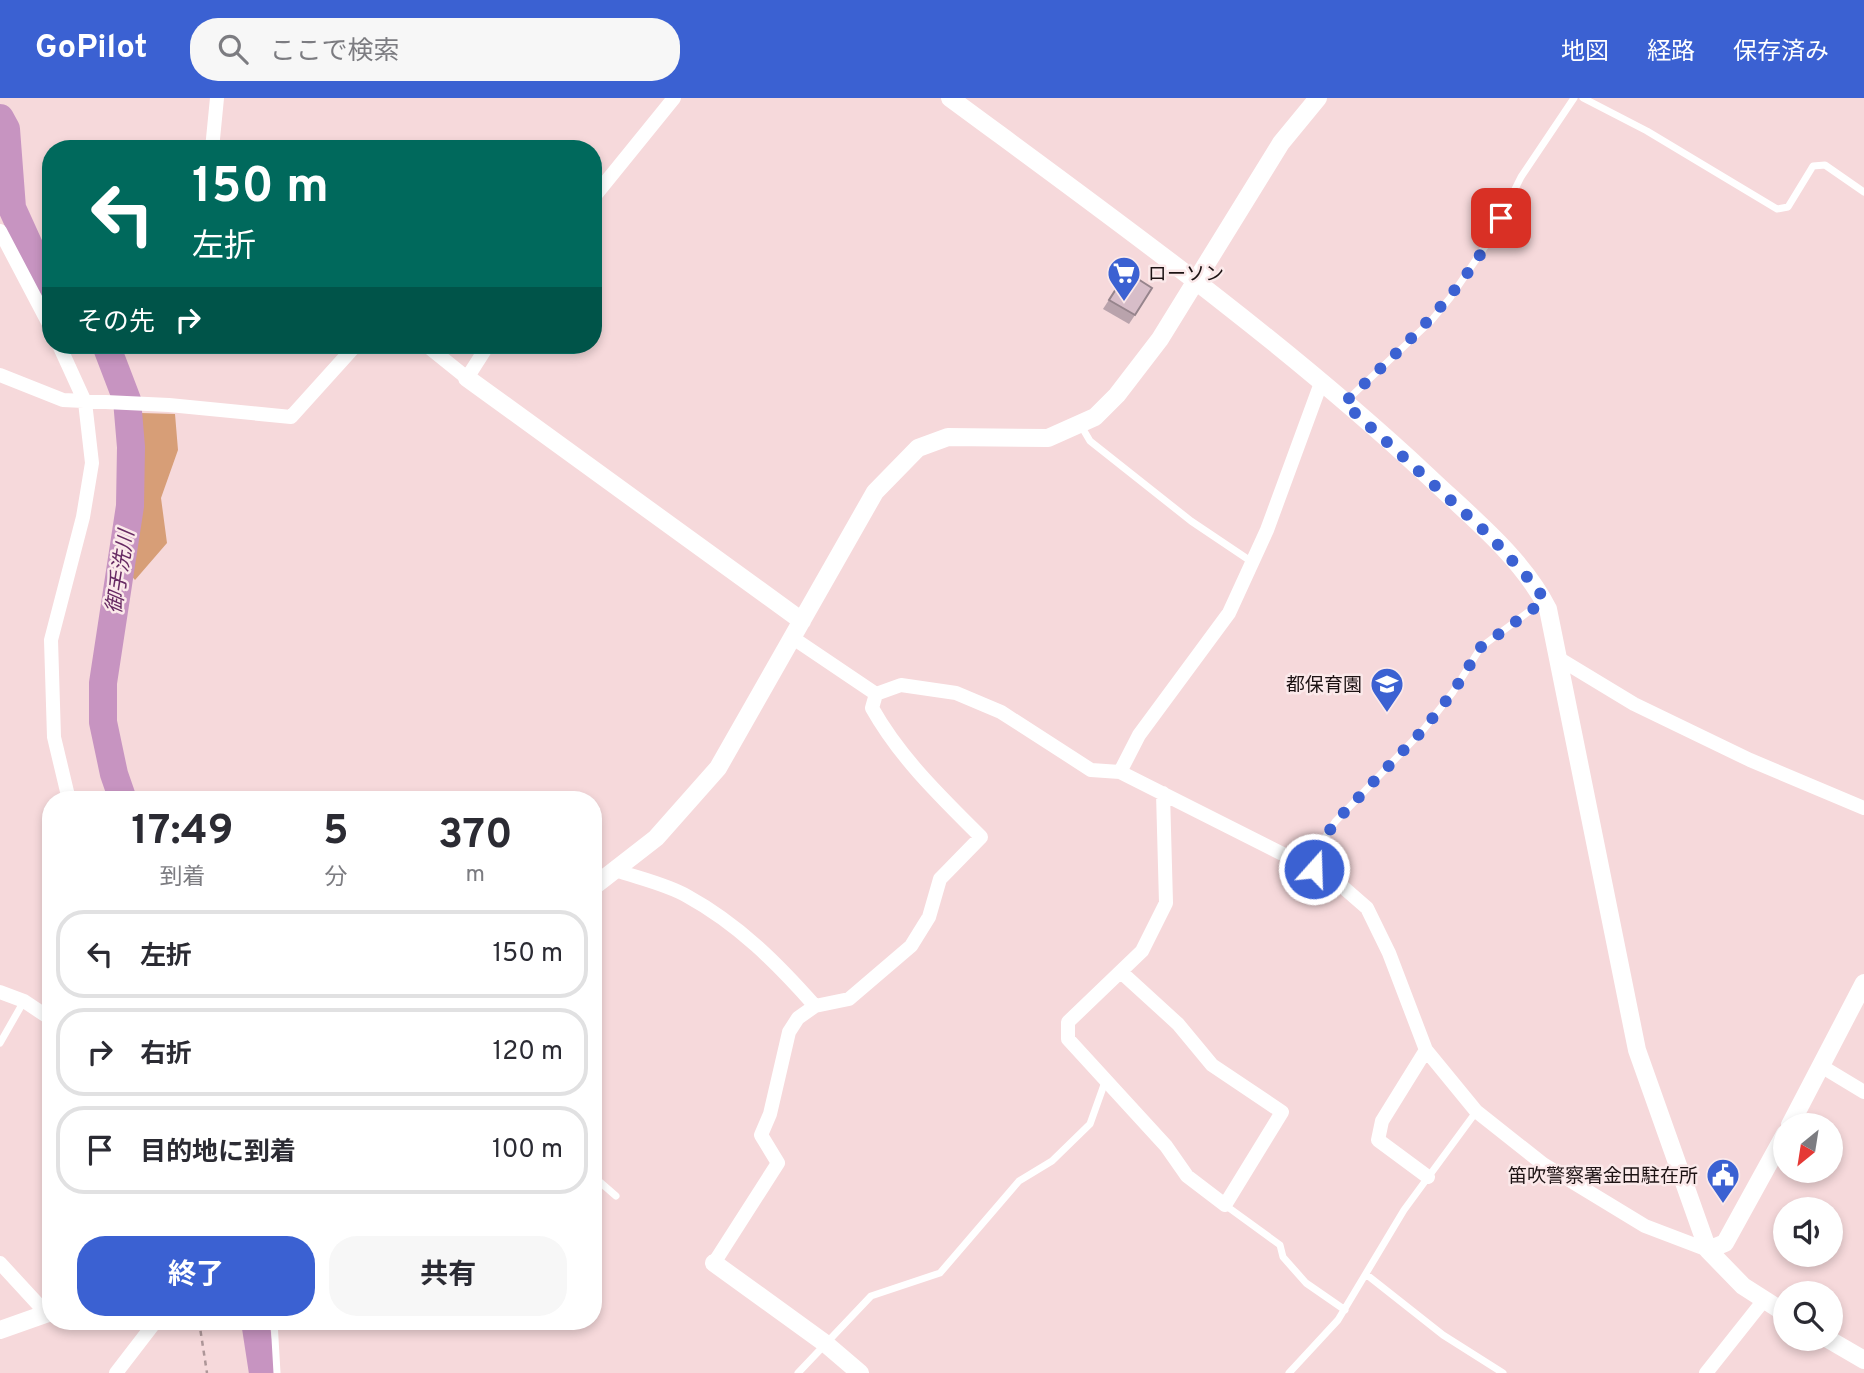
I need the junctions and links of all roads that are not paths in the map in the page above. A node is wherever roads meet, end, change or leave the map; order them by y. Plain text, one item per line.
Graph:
1 (217, 98) edge
2 (674, 98) edge
3 (950, 98) edge
4 (1318, 98) edge
5 (1574, 98) edge
6 (1583, 98) edge
7 (213, 140) edge
8 (602, 187) edge
9 (1864, 192) edge
10 (0, 230) edge
11 (1195, 279) junction
12 (42, 311) edge
13 (63, 354) edge
14 (348, 354) edge
15 (438, 354) edge
16 (482, 354) edge
17 (0, 375) edge
18 (467, 377) junction
19 (1321, 383) junction
20 (85, 402) junction
21 (1344, 403) junction
22 (1080, 424) junction
23 (1252, 562) junction
24 (1544, 601) junction
25 (802, 621) junction
26 (793, 638) junction
27 (1558, 658) junction
28 (876, 694) junction
29 (1120, 772) junction
30 (67, 791) edge
31 (1163, 793) junction
32 (1864, 807) edge
33 (1314, 869) junction
34 (615, 870) junction
35 (602, 880) edge
36 (1121, 972) junction
37 (1864, 983) edge
38 (0, 992) edge
39 (24, 1001) junction
40 (815, 1006) junction
41 (42, 1013) edge
42 (0, 1043) edge
43 (1426, 1050) junction
44 (1821, 1066) junction
45 (1106, 1080) junction
46 (1864, 1092) edge
47 (1476, 1111) junction
48 (1796, 1113) edge
49 (1773, 1155) edge
50 (1428, 1177) junction
51 (602, 1184) edge
52 (616, 1196) dead end
53 (1225, 1205) junction
54 (1708, 1250) junction
55 (0, 1263) edge
56 (714, 1263) joint
57 (1367, 1275) junction
58 (1764, 1300) junction
59 (1773, 1305) edge
60 (42, 1306) edge
61 (1345, 1310) junction
62 (42, 1316) edge
63 (143, 1330) edge
64 (275, 1330) edge
65 (0, 1331) edge
66 (826, 1344) junction
67 (1843, 1348) edge
68 (1864, 1360) edge
69 (116, 1373) edge
70 (277, 1373) edge
71 (798, 1373) edge
72 (860, 1373) edge
73 (1289, 1373) edge
74 (1503, 1373) edge
75 (1706, 1373) edge

1 - 7 street
2 - 8 street
3 - 11 street
4 - 11 street
5 - 21 lane
6 - 9 lane
10 - 12 street
11 - 19 street
11 - 22 street
13 - 20 street
14 - 20 street
15 - 18 street
16 - 18 street
17 - 20 street
18 - 25 street
19 - 21 street
19 - 23 street
20 - 30 street
21 - 24 street
22 - 23 lane
22 - 25 street
23 - 29 street
24 - 27 street
24 - 33 lane
25 - 26 street
26 - 28 street
26 - 34 street
27 - 32 street
27 - 54 street
28 - 29 street
28 - 40 street
29 - 31 street
31 - 33 street
31 - 36 street
33 - 43 street
34 - 35 street
34 - 40 street
36 - 45 street
36 - 53 street
37 - 44 street
38 - 39 street
39 - 41 street
39 - 42 lane
40 - 56 street
43 - 47 street
43 - 50 street
44 - 46 street
44 - 48 street
45 - 53 street
45 - 66 lane
47 - 50 lane
47 - 54 street
49 - 54 street
50 - 57 lane
51 - 52 lane
53 - 61 lane
54 - 58 street
55 - 60 street
56 - 66 street
57 - 61 lane
57 - 74 lane
58 - 59 street
58 - 75 street
61 - 73 lane
62 - 65 street
63 - 69 street
64 - 70 lane
66 - 71 lane
66 - 72 street
67 - 68 street

